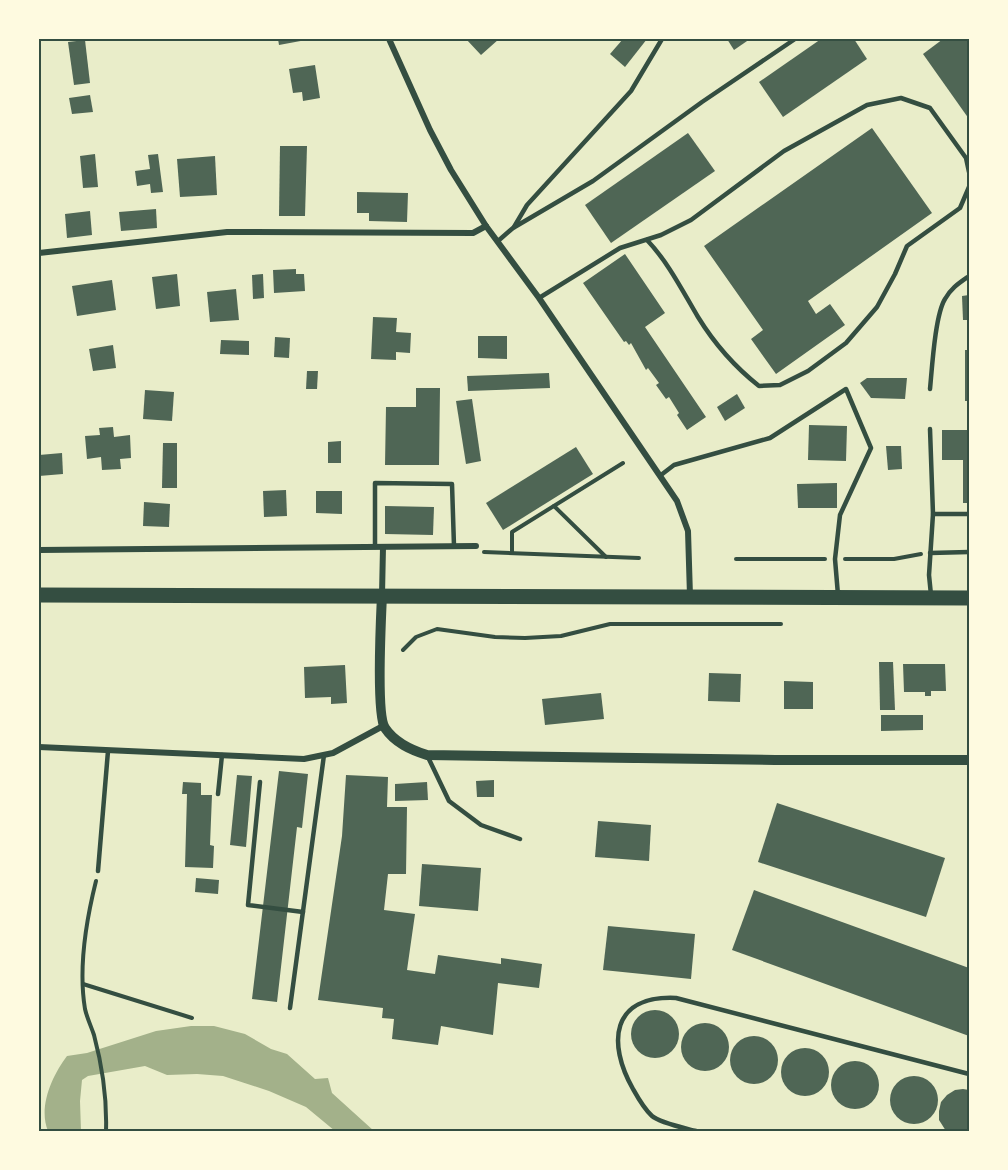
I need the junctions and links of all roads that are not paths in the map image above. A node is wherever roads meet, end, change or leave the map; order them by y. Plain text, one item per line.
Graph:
1 (389, 39) edge
2 (662, 39) edge
3 (795, 39) edge
4 (969, 172) edge
5 (969, 187) edge
6 (969, 206) edge
7 (960, 208) junction
8 (486, 226) junction
9 (513, 228) junction
10 (646, 240) junction
11 (498, 241) junction
12 (39, 253) edge
13 (969, 276) edge
14 (539, 298) junction
15 (930, 389) dead end
16 (930, 429) dead end
17 (661, 475) junction
18 (933, 514) junction
19 (969, 514) edge
20 (454, 546) junction
21 (476, 546) road end
22 (375, 547) junction
23 (383, 547) junction
24 (39, 550) edge
25 (969, 552) edge
26 (930, 553) junction
27 (39, 595) edge
28 (382, 595) junction
29 (690, 597) junction
30 (838, 597) junction
31 (931, 598) junction
32 (969, 598) edge
33 (383, 726) junction
34 (39, 747) edge
35 (108, 751) junction
36 (222, 755) junction
37 (324, 755) junction
38 (427, 755) junction
39 (969, 760) edge
40 (260, 782) dead end
41 (218, 794) dead end
42 (520, 839) dead end
43 (99, 871) road end
44 (303, 912) junction
45 (290, 1008) dead end
46 (969, 1074) edge
47 (696, 1131) edge

1 - 8 street
2 - 9 lane
3 - 9 lane
4 - 10 lane
5 - 7 lane
6 - 7 lane
7 - 10 lane
8 - 11 street
8 - 12 street
9 - 11 lane
10 - 14 lane
11 - 14 street
13 - 15 lane
14 - 17 street
16 - 18 lane
17 - 29 street
17 - 30 lane
18 - 19 lane
18 - 26 lane
20 - 21 street
20 - 22 lane
20 - 23 street
22 - 23 street
22 - 24 street
23 - 28 street
25 - 26 lane
26 - 31 lane
27 - 28 main road
28 - 29 main road
28 - 33 street
29 - 30 main road
30 - 31 main road
31 - 32 main road
33 - 37 street
33 - 38 street
34 - 35 street
35 - 36 street
35 - 43 lane
36 - 37 street
36 - 41 lane
37 - 44 lane
38 - 39 street
38 - 42 lane
40 - 44 lane
44 - 45 lane
46 - 47 lane

